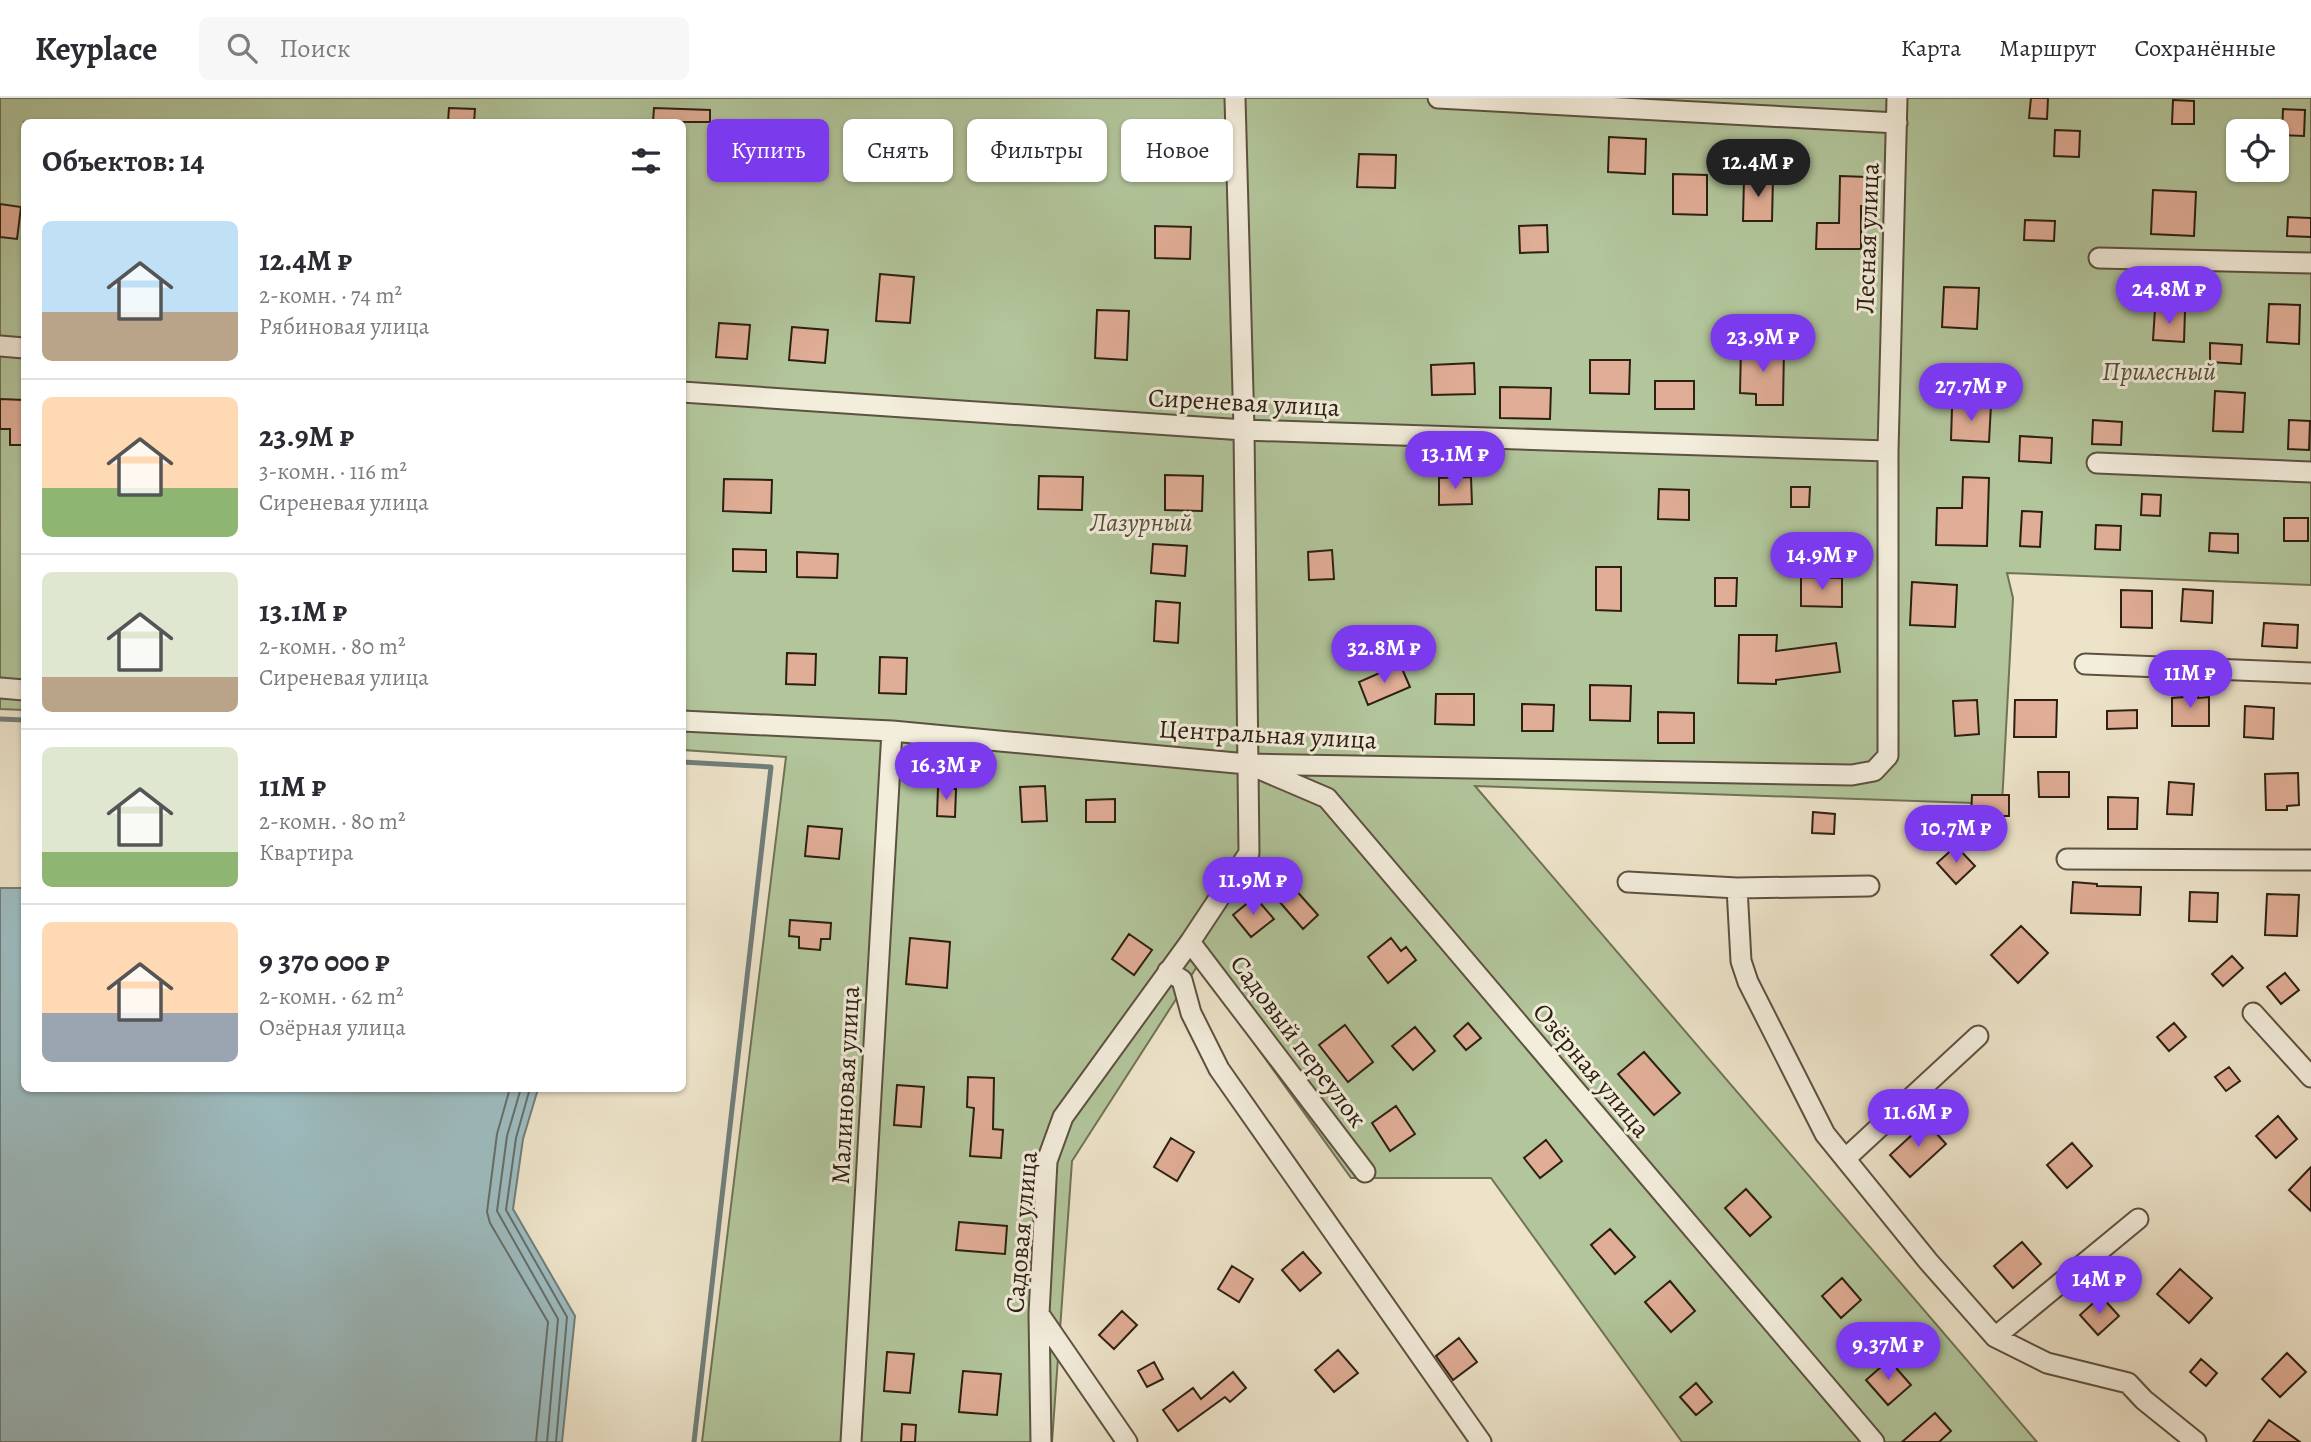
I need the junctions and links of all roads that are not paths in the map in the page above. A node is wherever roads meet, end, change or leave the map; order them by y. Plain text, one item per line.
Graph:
1 (1235, 98) edge
2 (1438, 98) edge
3 (1897, 98) edge
4 (1897, 123) junction
5 (2099, 258) dead end
6 (2311, 263) edge
7 (0, 346) edge
8 (21, 348) edge
9 (686, 393) edge
10 (1244, 430) junction
11 (1888, 451) junction
12 (2097, 463) dead end
13 (2311, 472) edge
14 (2085, 664) dead end
15 (2311, 673) edge
16 (0, 688) edge
17 (21, 690) edge
18 (686, 721) edge
19 (892, 731) junction
20 (1247, 764) junction
21 (1852, 775) joint
22 (2067, 859) dead end
23 (2311, 860) edge
24 (1628, 882) dead end
25 (1869, 886) dead end
26 (1737, 888) junction
27 (1190, 942) junction
28 (1168, 971) junction
29 (2253, 1013) dead end
30 (1978, 1036) dead end
31 (2311, 1077) edge
32 (1845, 1159) junction
33 (1366, 1172) dead end
34 (2138, 1219) dead end
35 (1039, 1314) junction
36 (1995, 1337) junction
37 (850, 1442) edge
38 (1041, 1442) edge
39 (1127, 1442) edge
40 (1481, 1442) edge
41 (1874, 1442) edge
42 (2196, 1442) edge

1 - 10 street, Садовая улица
2 - 4 street
3 - 4 street, Лесная улица
4 - 11 street, Лесная улица
5 - 6 street
7 - 8 street
9 - 10 street, Сиреневая улица
10 - 11 street, Сиреневая улица
10 - 20 street, Садовая улица
11 - 21 street, Лесная улица
12 - 13 street
14 - 15 street
16 - 17 street
18 - 19 street, Центральная улица
19 - 20 street, Центральная улица
19 - 37 street, Малиновая улица
20 - 21 street, Центральная улица
20 - 27 street, Садовая улица
20 - 41 street, Озёрная улица
22 - 23 street
24 - 26 street
25 - 26 street
26 - 32 street
27 - 28 street, Садовая улица
27 - 33 street, Садовый переулок
28 - 35 street, Садовая улица
28 - 40 street
29 - 31 street
30 - 32 street
32 - 36 street
34 - 36 street
35 - 38 street, Садовая улица
35 - 39 street
36 - 42 street

